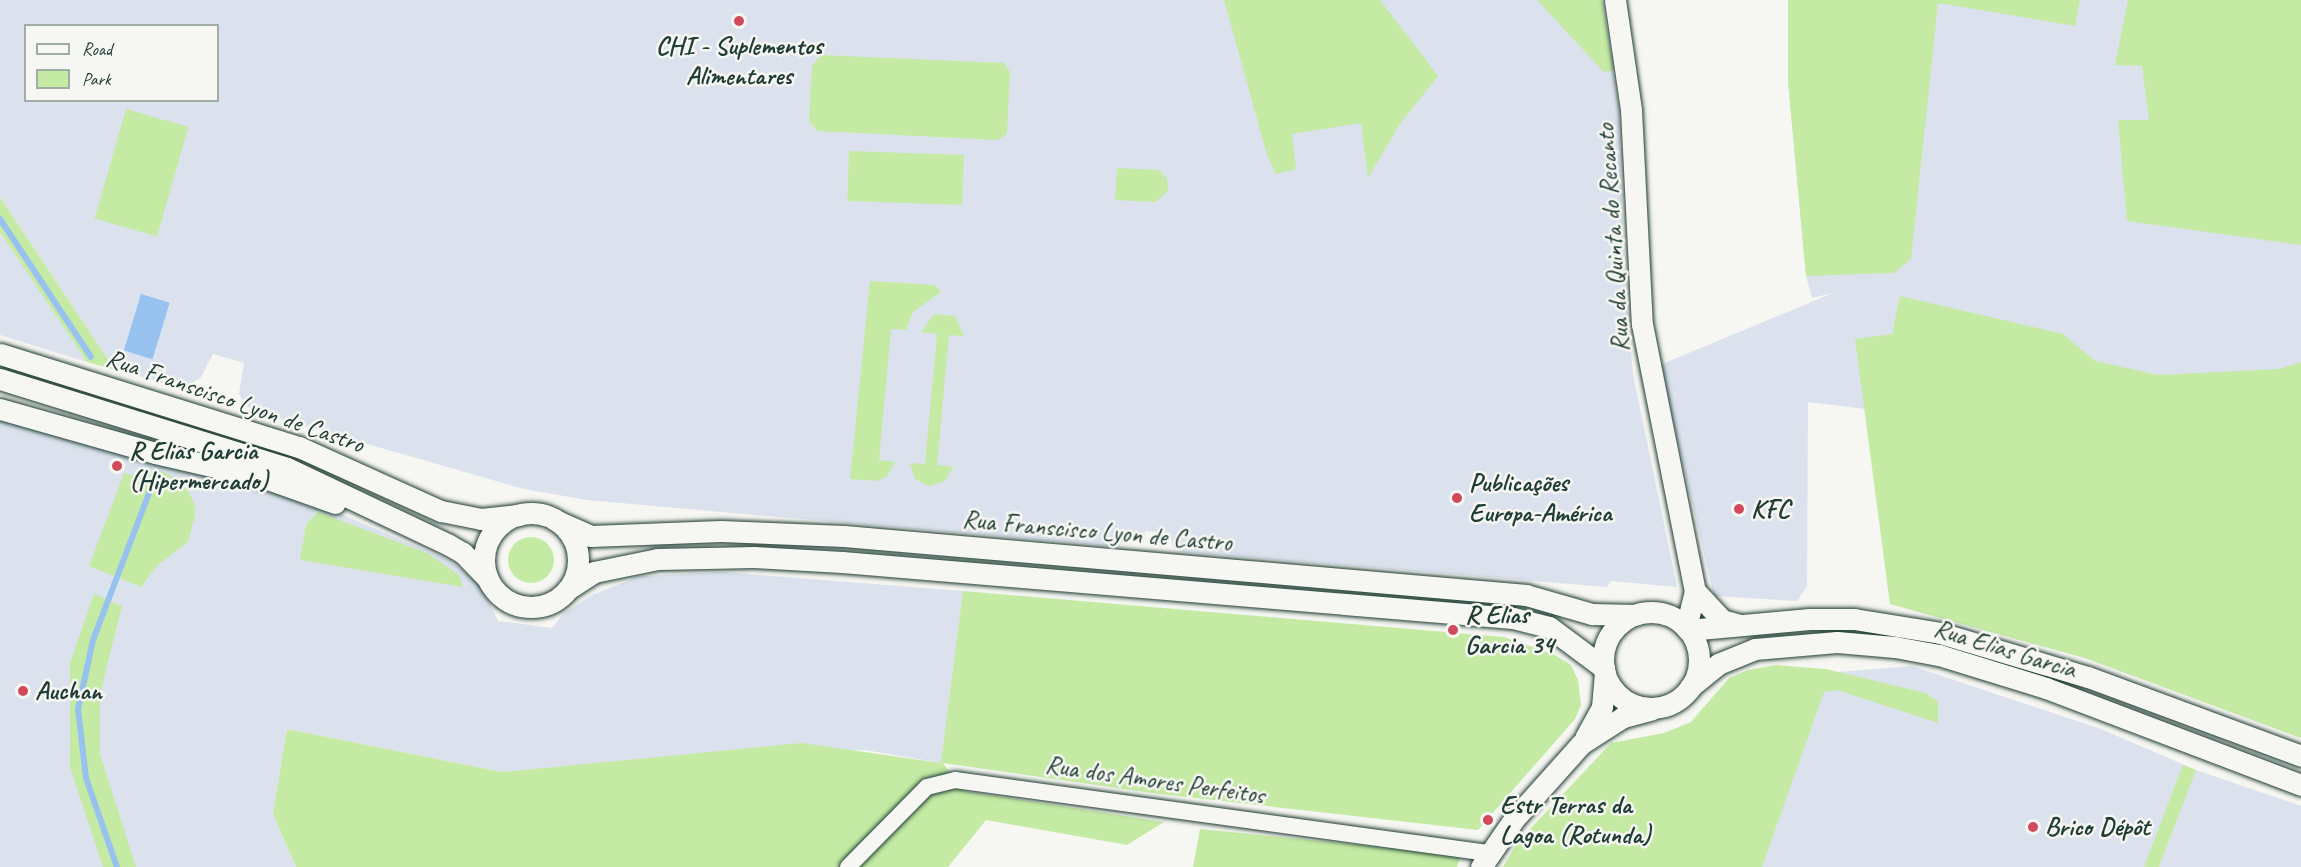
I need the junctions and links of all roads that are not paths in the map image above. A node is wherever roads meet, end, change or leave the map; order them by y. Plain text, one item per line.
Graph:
1 (1614, 0) edge
2 (0, 354) edge
3 (0, 379) edge
4 (0, 409) edge
5 (378, 509) junction
6 (519, 515) junction
7 (555, 520) junction
8 (488, 579) junction
9 (1694, 584) junction
10 (568, 589) junction
11 (1660, 613) junction
12 (1635, 615) junction
13 (1752, 626) junction
14 (1687, 629) junction
15 (1604, 670) junction
16 (1690, 687) junction
17 (1659, 707) junction
18 (1581, 744) junction
19 (2301, 756) edge
20 (2301, 785) edge
21 (1484, 860) edge
22 (848, 867) edge

1 - 9 street, Rua da Quinta do Recanto
2 - 6 street, Rua Franscisco Lyon de Castro
3 - 5 street, Rua Franscisco Lyon de Castro
4 - 5 street
5 - 8 street, Rua Franscisco Lyon de Castro
6 - 7 street
6 - 8 street
7 - 10 street
7 - 12 street, Rua Franscisco Lyon de Castro
8 - 10 street
9 - 11 street
9 - 13 street
9 - 14 street, Rua da Quinta do Recanto
10 - 15 street, Rua Franscisco Lyon de Castro
11 - 12 street
11 - 14 street
12 - 15 street
13 - 14 street, Rua Elias Garcia
13 - 19 street, Rua Elias Garcia
14 - 16 street
15 - 17 street
15 - 18 street
16 - 17 street
16 - 20 street, Rua Elias Garcia
17 - 18 street
18 - 21 street
21 - 22 street, Rua dos Amores Perfeitos

